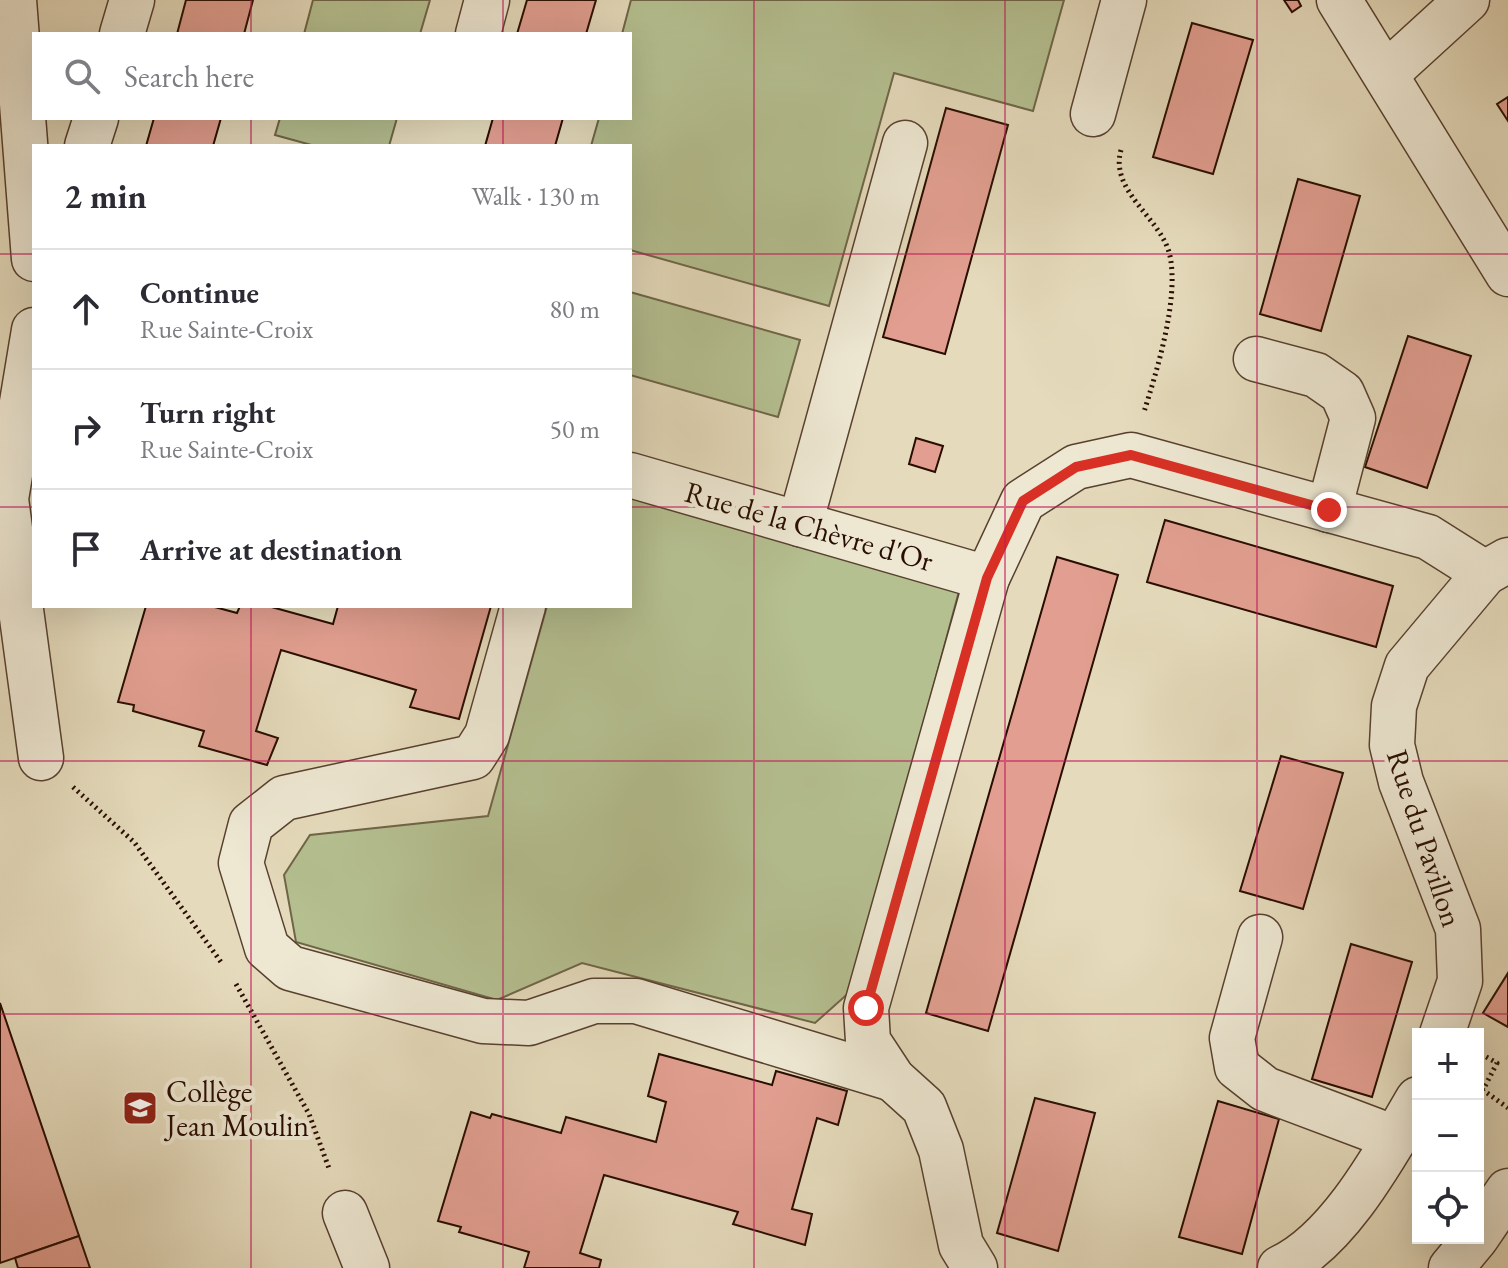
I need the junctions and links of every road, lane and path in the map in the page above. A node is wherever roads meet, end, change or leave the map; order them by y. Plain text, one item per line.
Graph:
1 (14, 0) edge
2 (132, 0) edge
3 (487, 0) edge
4 (1124, 0) edge
5 (1339, 0) edge
6 (1467, 0) edge
7 (123, 32) edge
8 (479, 32) edge
9 (1386, 74) junction
10 (1093, 114) dead end
11 (95, 120) edge
12 (905, 143) dead end
13 (88, 144) edge
14 (1127, 189) dead end
15 (32, 233) edge
16 (1508, 274) edge
17 (32, 342) edge
18 (1256, 359) dead end
19 (1131, 455) junction
20 (632, 476) edge
21 (1329, 510) junction
22 (800, 524) junction
23 (1496, 567) edge
24 (987, 578) junction
25 (522, 608) edge
26 (41, 758) joint
27 (1260, 937) dead end
28 (225, 968) dead end
29 (234, 980) dead end
30 (1444, 1028) edge
31 (1484, 1056) edge
32 (893, 1079) junction
33 (1484, 1088) edge
34 (1484, 1091) edge
35 (1417, 1100) edge
36 (1508, 1108) edge
37 (1395, 1138) junction
38 (1508, 1191) edge
39 (345, 1213) joint
40 (1484, 1226) edge
41 (1470, 1244) edge
42 (367, 1268) edge
43 (975, 1268) edge
44 (1280, 1268) edge
45 (1451, 1268) edge

1 - 15 street
2 - 7 street
3 - 8 street
4 - 10 street
5 - 9 street
6 - 9 street
9 - 16 street
11 - 13 street
12 - 22 street
14 - 19 path
17 - 26 street
18 - 21 street
19 - 21 street
19 - 24 street
20 - 22 street, Rue de la Chèvre d'Or
21 - 23 street
22 - 24 street, Rue de la Chèvre d'Or
23 - 30 street, Rue du Pavillon
24 - 32 street
25 - 32 street
26 - 28 path
27 - 37 street
29 - 39 path
31 - 33 path
32 - 43 street
34 - 36 path
35 - 37 street
37 - 44 street
38 - 40 street
39 - 42 street
41 - 45 street

